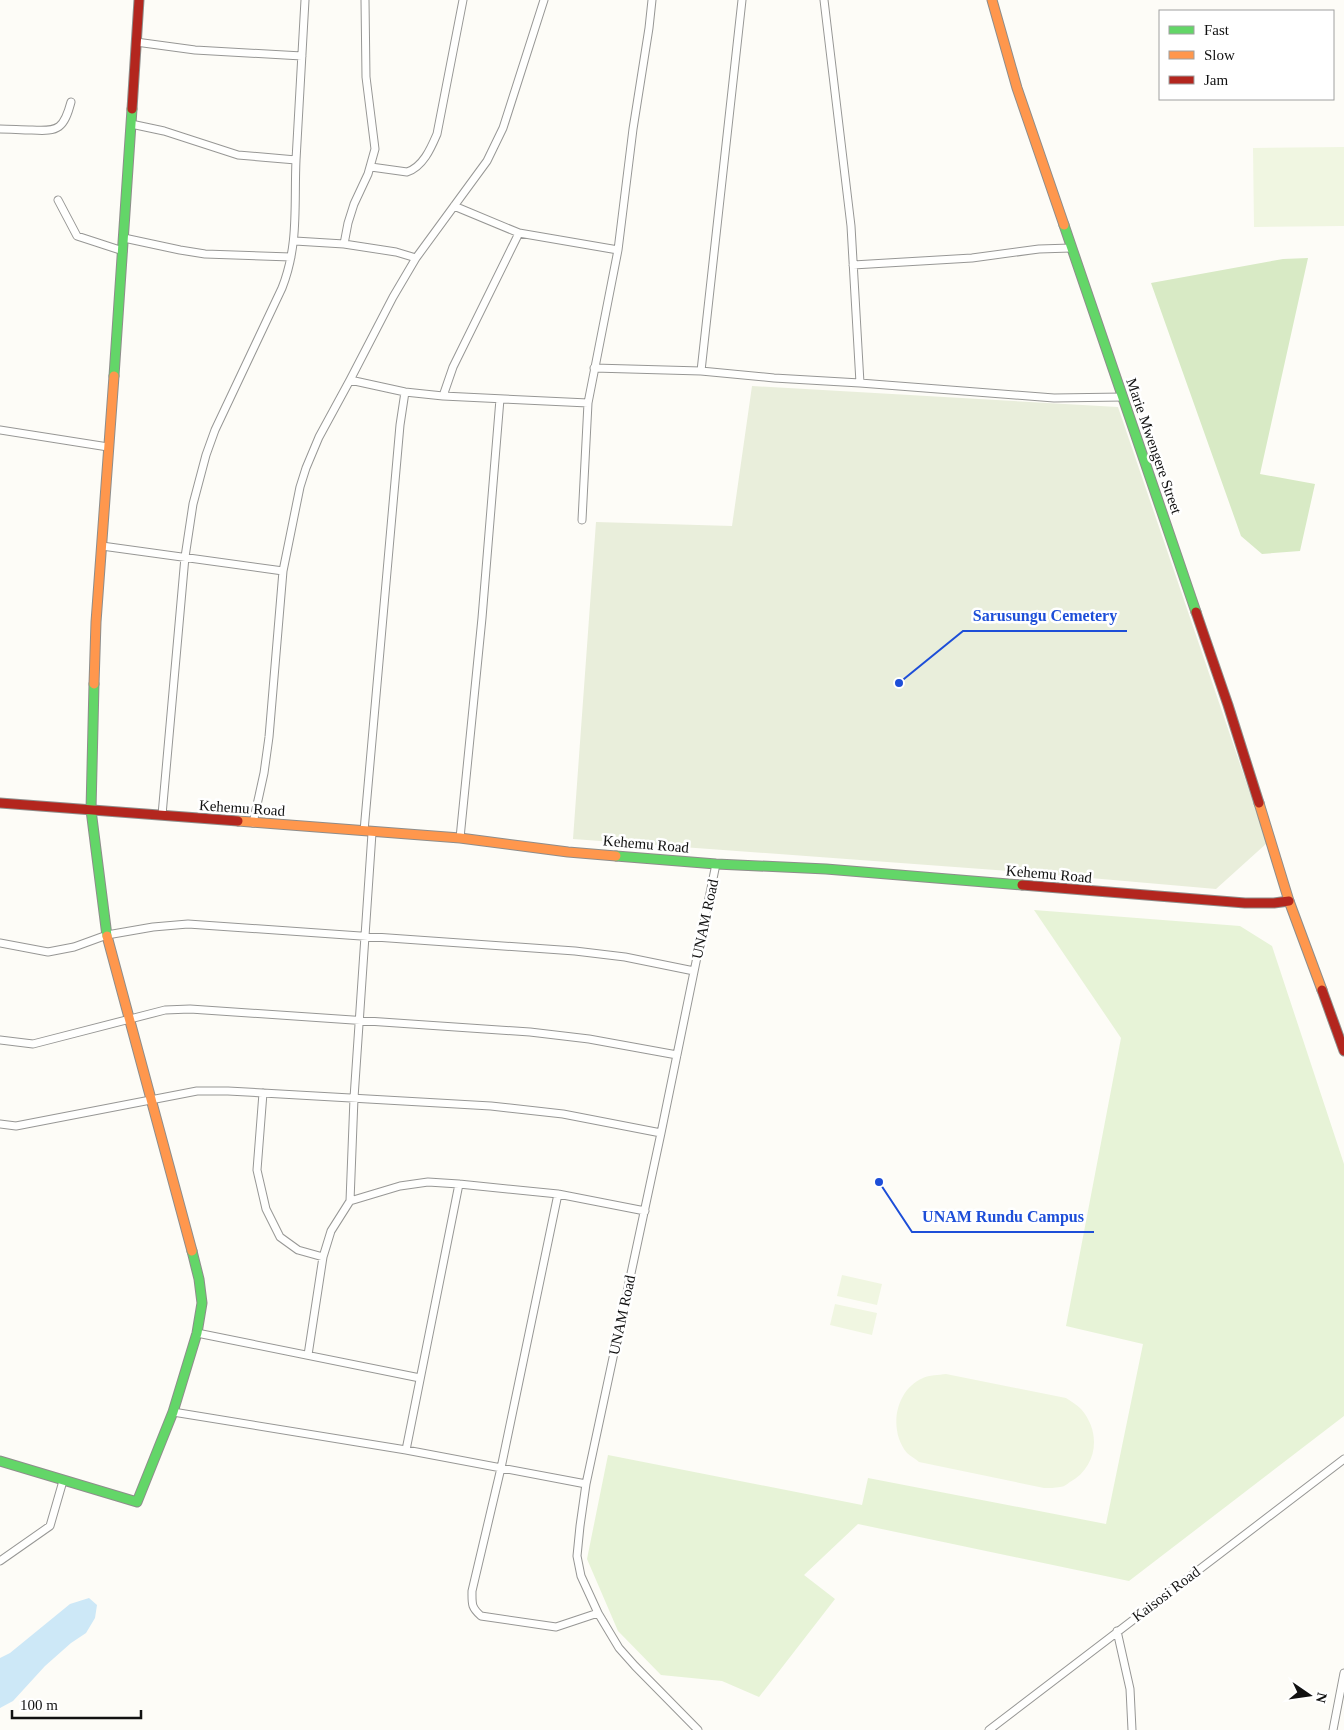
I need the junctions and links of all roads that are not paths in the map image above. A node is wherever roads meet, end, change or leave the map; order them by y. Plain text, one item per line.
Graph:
1 (140, 0) edge
2 (305, 0) edge
3 (365, 0) edge
4 (463, 0) edge
5 (544, 0) edge
6 (652, 0) edge
7 (742, 0) edge
8 (824, 0) edge
9 (992, 0) edge
10 (136, 42) junction
11 (302, 56) junction
12 (71, 102) dead end
13 (131, 124) junction
14 (0, 129) edge
15 (296, 160) junction
16 (371, 166) junction
17 (58, 200) dead end
18 (454, 206) junction
19 (519, 233) junction
20 (124, 238) junction
21 (295, 241) junction
22 (344, 244) junction
23 (1071, 248) junction
24 (618, 250) junction
25 (123, 251) junction
26 (291, 257) junction
27 (416, 258) junction
28 (853, 265) junction
29 (594, 368) junction
30 (701, 371) junction
31 (350, 380) junction
32 (860, 383) junction
33 (405, 392) junction
34 (443, 396) junction
35 (1123, 397) junction
36 (500, 399) junction
37 (588, 403) junction
38 (0, 430) edge
39 (108, 447) junction
40 (582, 520) dead end
41 (102, 546) junction
42 (185, 557) junction
43 (283, 571) junction
44 (0, 803) edge
45 (91, 810) junction
46 (162, 816) junction
47 (253, 823) junction
48 (368, 832) junction
49 (460, 838) junction
50 (716, 864) junction
51 (1290, 901) junction
52 (107, 935) junction
53 (364, 936) junction
54 (0, 943) edge
55 (694, 971) junction
56 (129, 1020) junction
57 (360, 1020) junction
58 (0, 1040) edge
59 (1344, 1051) edge
60 (676, 1055) junction
61 (263, 1093) junction
62 (354, 1098) junction
63 (152, 1100) junction
64 (0, 1124) edge
65 (661, 1133) junction
66 (459, 1184) junction
67 (558, 1194) junction
68 (350, 1201) junction
69 (644, 1210) junction
70 (323, 1257) junction
71 (197, 1333) junction
72 (308, 1355) junction
73 (420, 1378) junction
74 (173, 1412) junction
75 (406, 1450) junction
76 (1344, 1459) edge
77 (0, 1460) edge
78 (501, 1468) junction
79 (63, 1481) junction
80 (586, 1484) junction
81 (0, 1561) edge
82 (598, 1613) junction
83 (1118, 1631) junction
84 (1344, 1673) edge
85 (698, 1730) edge
86 (989, 1730) edge
87 (1132, 1730) edge
88 (1333, 1730) edge

1 - 10 street
2 - 11 street
3 - 16 street
4 - 16 street
5 - 18 street
6 - 24 street
7 - 30 street
8 - 28 street
9 - 23 street, Marie Mwengere Street
10 - 11 street
10 - 13 street
11 - 15 street
12 - 14 street
13 - 15 street
13 - 20 street
15 - 21 street
16 - 22 street
17 - 25 street
18 - 19 street
18 - 27 street
19 - 24 street
19 - 34 street
20 - 25 street
20 - 26 street
21 - 22 street
21 - 26 street
22 - 27 street
23 - 28 street
23 - 35 street, Marie Mwengere Street
24 - 29 street
25 - 39 street
26 - 42 street
27 - 31 street
28 - 32 street
29 - 30 street
29 - 37 street
30 - 32 street
31 - 33 street
31 - 43 street
32 - 35 street
33 - 34 street
33 - 48 street
34 - 36 street
35 - 51 street, Marie Mwengere Street
36 - 37 street
36 - 49 street
37 - 40 street
38 - 39 street
39 - 41 street
41 - 42 street
41 - 45 street
42 - 43 street
42 - 46 street
43 - 47 street
44 - 45 street, Kehemu Road
45 - 46 street, Kehemu Road
45 - 52 street
46 - 47 street, Kehemu Road
47 - 48 street, Kehemu Road
48 - 49 street, Kehemu Road
48 - 53 street
49 - 50 street, Kehemu Road
50 - 51 street, Kehemu Road
50 - 55 street, UNAM Road
51 - 59 street, Marie Mwengere Street
52 - 53 street
52 - 54 street
52 - 56 street
53 - 55 street
53 - 57 street
55 - 60 street, UNAM Road
56 - 57 street
56 - 58 street
56 - 63 street
57 - 60 street
57 - 62 street
60 - 65 street, UNAM Road
61 - 62 street
61 - 63 street
61 - 70 street
62 - 65 street
62 - 68 street
63 - 64 street
63 - 71 street
65 - 69 street, UNAM Road
66 - 67 street
66 - 68 street
66 - 73 street
67 - 69 street
67 - 78 street
68 - 70 street
69 - 80 street, UNAM Road
70 - 72 street
71 - 72 street
71 - 74 street
72 - 73 street
73 - 75 street
74 - 75 street
74 - 79 street
75 - 78 street
76 - 83 street, Kaisosi Road
77 - 79 street
78 - 80 street
78 - 82 street
79 - 81 street
80 - 82 street, UNAM Road
82 - 85 street, UNAM Road
83 - 86 street, Kaisosi Road
83 - 87 street
84 - 88 street

